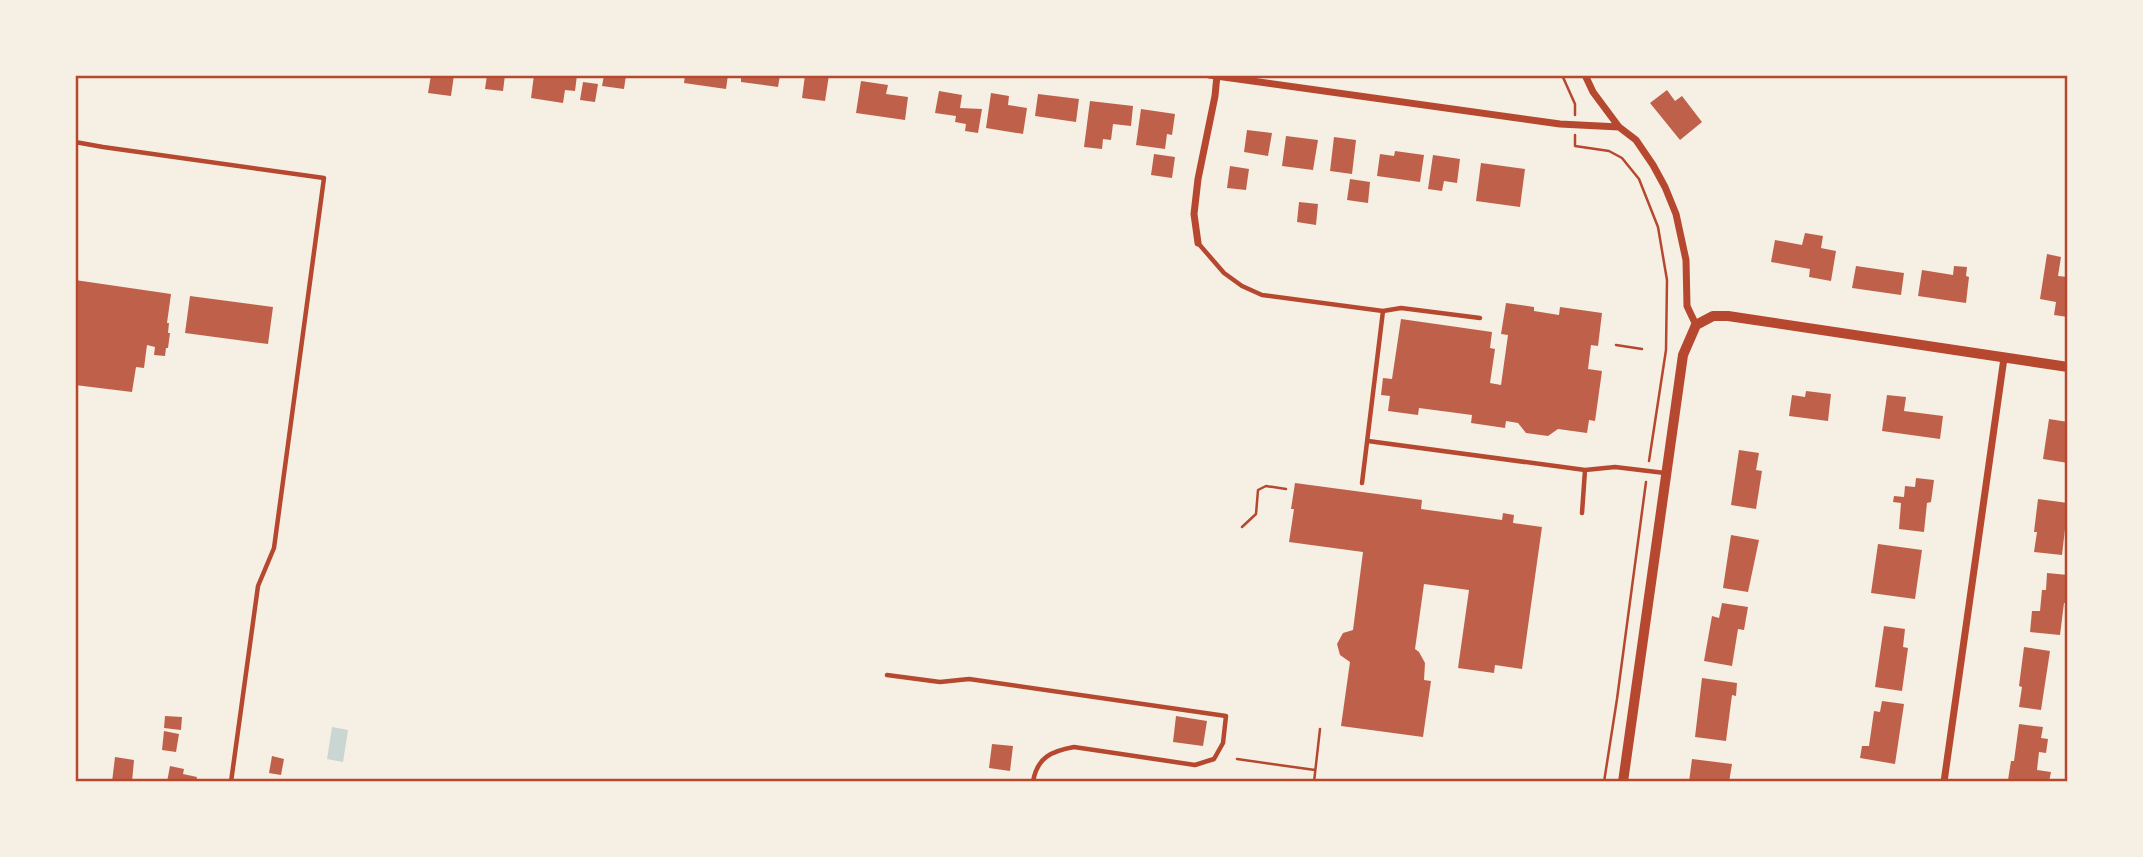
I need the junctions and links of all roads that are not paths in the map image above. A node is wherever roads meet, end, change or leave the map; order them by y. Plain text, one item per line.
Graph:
1 (1585, 75) edge
2 (1214, 76) edge
3 (1619, 127) junction
4 (75, 142) edge
5 (1198, 243) joint
6 (1383, 311) junction
7 (1479, 318) dead end
8 (1696, 325) junction
9 (2004, 358) junction
10 (2068, 367) edge
11 (1368, 441) junction
12 (1585, 471) junction
13 (1667, 473) junction
14 (1362, 483) dead end
15 (1582, 513) dead end
16 (887, 675) dead end
17 (231, 782) edge
18 (1033, 782) edge
19 (1623, 782) edge
20 (1944, 782) edge

1 - 3 street
2 - 3 street
2 - 5 street
3 - 8 street
4 - 17 lane
5 - 6 lane
6 - 7 lane
6 - 11 lane
8 - 9 street
8 - 13 street
9 - 10 street
9 - 20 street
11 - 12 lane
11 - 14 lane
12 - 13 lane
12 - 15 lane
13 - 19 street
16 - 18 lane

